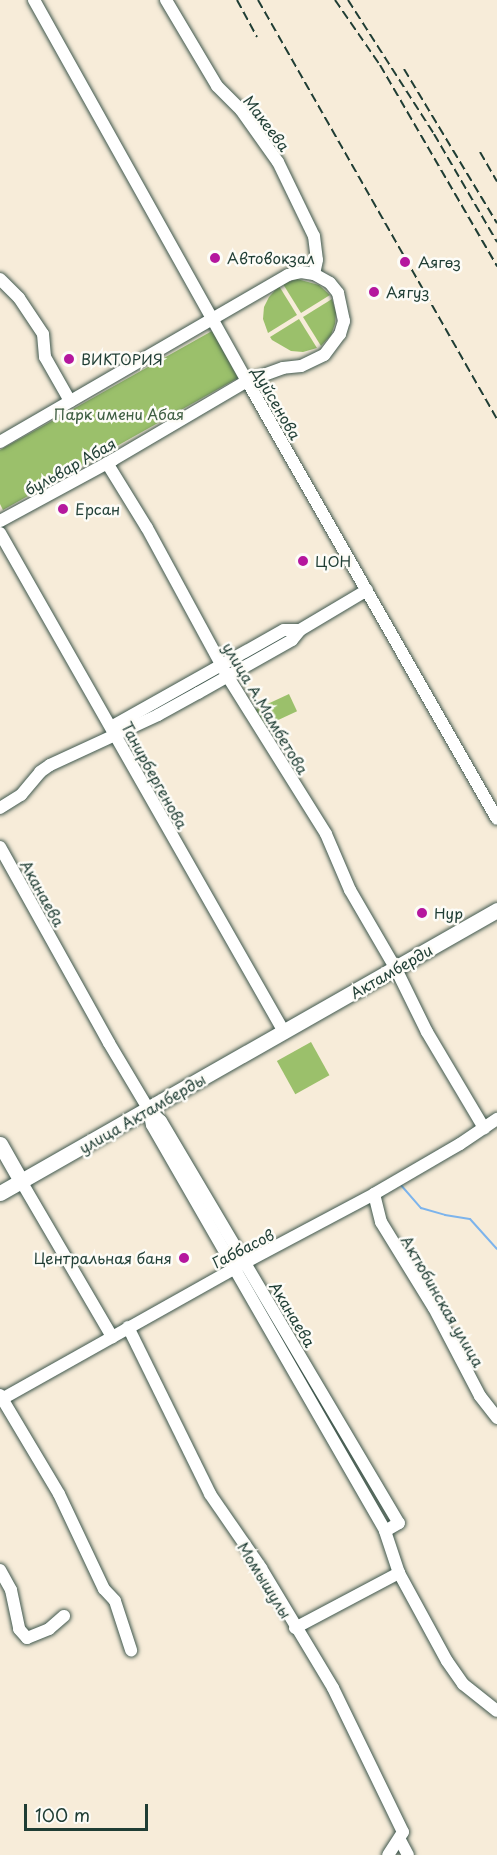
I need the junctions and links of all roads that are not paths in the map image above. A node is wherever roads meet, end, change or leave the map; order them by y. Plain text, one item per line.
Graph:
1 (34, 0) edge
2 (166, 0) edge
3 (314, 274) junction
4 (0, 279) edge
5 (213, 317) junction
6 (247, 381) junction
7 (70, 401) junction
8 (0, 442) edge
9 (107, 464) junction
10 (0, 521) edge
11 (0, 533) edge
12 (367, 590) junction
13 (225, 671) junction
14 (113, 731) junction
15 (0, 808) edge
16 (497, 819) edge
17 (0, 847) edge
18 (497, 910) edge
19 (396, 969) junction
20 (284, 1032) junction
21 (149, 1110) junction
22 (497, 1119) edge
23 (484, 1128) junction
24 (0, 1144) edge
25 (21, 1181) junction
26 (0, 1193) edge
27 (374, 1194) junction
28 (240, 1265) junction
29 (128, 1327) junction
30 (112, 1337) junction
31 (1, 1398) edge
32 (497, 1418) edge
33 (0, 1570) edge
34 (399, 1573) junction
35 (64, 1616) dead end
36 (295, 1628) junction
37 (131, 1650) dead end
38 (497, 1711) edge
39 (401, 1836) junction
40 (388, 1855) edge
41 (408, 1855) edge

1 - 5 street, Дуйсенова
2 - 3 street, Макеева
3 - 5 street
3 - 6 street
4 - 7 street
5 - 6 street, Дуйсенова
5 - 7 street
6 - 9 street, бульвар Абая
6 - 12 street, Дуйсенова
7 - 8 street
9 - 10 street, бульвар Абая
9 - 13 street, улица А.Мамбетова
11 - 14 street, Танирбергенова
12 - 13 street
12 - 16 street, Дуйсенова
13 - 14 street
13 - 19 street, улица А.Мамбетова
14 - 15 street
14 - 20 street, Танирбергенова
17 - 21 street, Аканаева
18 - 19 main road, Актамберди
19 - 20 main road, Актамберди
19 - 23 street, улица А.Мамбетова
20 - 21 main road, улица Актамберды
21 - 25 main road, улица Актамберды
21 - 28 street, Аканаева
22 - 23 street, Габбасов
23 - 27 street, Габбасов
24 - 25 main road
25 - 26 main road, улица Актамберды
25 - 30 street
27 - 28 street, Габбасов
27 - 32 street, Актюбинская улица
28 - 29 street, Габбасов
28 - 34 street, Аканаева
29 - 30 street, Габбасов
29 - 36 street, Момышулы
30 - 31 street, Габбасов
31 - 37 street
33 - 35 street
34 - 36 street
34 - 38 street, Аканаева
36 - 39 street, Момышулы
39 - 40 street
39 - 41 street, Момышулы

